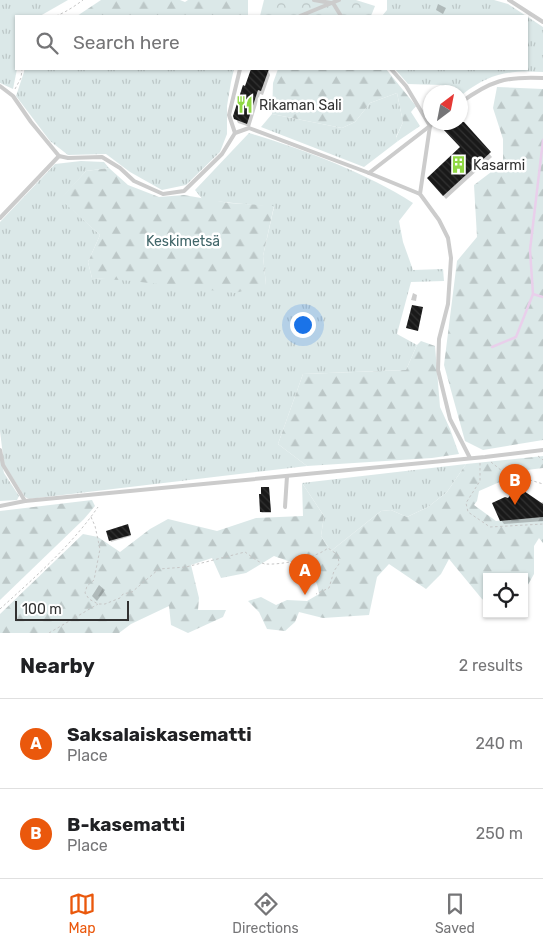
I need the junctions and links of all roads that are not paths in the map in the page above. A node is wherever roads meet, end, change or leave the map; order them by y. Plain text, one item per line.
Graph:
1 (314, 0) edge
2 (339, 0) edge
3 (509, 0) edge
4 (333, 3) junction
5 (303, 15) edge
6 (340, 15) edge
7 (543, 22) edge
8 (240, 70) edge
9 (392, 70) edge
10 (543, 78) edge
11 (0, 86) edge
12 (468, 97) edge
13 (423, 114) edge
14 (425, 130) edge
15 (429, 130) edge
16 (236, 133) junction
17 (59, 156) junction
18 (369, 172) junction
19 (420, 194) junction
20 (0, 218) edge
21 (0, 450) edge
22 (543, 450) edge
23 (470, 458) junction
24 (287, 476) junction
25 (25, 501) junction
26 (0, 506) edge
27 (285, 507) dead end

1 - 4 lane
2 - 4 lane
3 - 7 lane
4 - 5 lane
4 - 6 lane
8 - 16 lane
9 - 13 lane
10 - 12 lane
11 - 17 lane
14 - 18 lane
15 - 19 lane
16 - 17 lane
16 - 18 lane
17 - 20 lane
18 - 19 lane
19 - 23 lane
21 - 25 lane
22 - 23 lane
23 - 24 lane
24 - 25 lane
24 - 27 lane
25 - 26 lane

